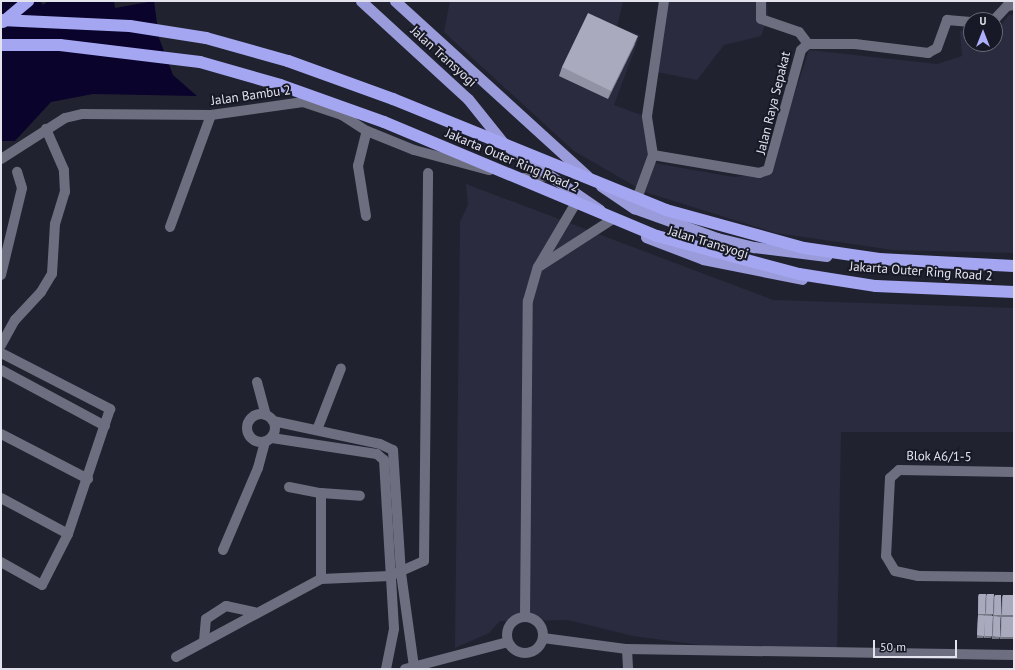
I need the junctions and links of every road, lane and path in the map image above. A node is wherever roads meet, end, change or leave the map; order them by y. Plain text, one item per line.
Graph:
1 (28, 1) edge
2 (361, 1) edge
3 (395, 1) edge
4 (664, 1) edge
5 (761, 1) edge
6 (1014, 5) edge
7 (1001, 12) edge
8 (1, 20) edge
9 (963, 21) edge
10 (1, 24) edge
11 (808, 44) junction
12 (1, 45) edge
13 (211, 115) junction
14 (46, 129) junction
15 (367, 131) junction
16 (653, 155) junction
17 (1, 159) edge
18 (17, 172) dead end
19 (428, 173) dead end
20 (550, 176) junction
21 (581, 194) junction
22 (634, 208) junction
23 (366, 216) dead end
24 (613, 219) junction
25 (170, 227) dead end
26 (1014, 262) edge
27 (1014, 266) edge
28 (538, 267) junction
29 (1, 275) edge
30 (1014, 293) edge
31 (1, 345) edge
32 (1, 353) edge
33 (341, 368) dead end
34 (1, 370) edge
35 (257, 382) dead end
36 (269, 418) junction
37 (105, 426) junction
38 (317, 430) junction
39 (1, 434) edge
40 (268, 440) junction
41 (1014, 472) edge
42 (88, 479) junction
43 (289, 487) dead end
44 (320, 493) junction
45 (360, 496) dead end
46 (1, 498) edge
47 (68, 534) junction
48 (222, 550) dead end
49 (1, 562) edge
50 (401, 573) junction
51 (390, 576) junction
52 (1014, 577) edge
53 (321, 579) junction
54 (254, 612) junction
55 (525, 616) junction
56 (544, 638) junction
57 (204, 641) junction
58 (508, 642) junction
59 (627, 649) junction
60 (1014, 655) edge
61 (176, 658) dead end
62 (409, 668) edge
63 (386, 669) edge
64 (628, 669) edge

1 - 10 highway
2 - 20 highway, Jalan Transyogi
3 - 22 highway, Jalan Transyogi
4 - 16 street
5 - 11 street
6 - 7 street
8 - 27 highway, Jakarta Outer Ring Road 2
9 - 11 street, Jalan Raya Sepakat
11 - 16 street, Jalan Raya Sepakat
12 - 30 highway, Jakarta Outer Ring Road 2
13 - 14 street, Jalan Bambu 2
13 - 15 street, Jalan Bambu 2
13 - 25 street
14 - 17 street, Jalan Bambu 2
14 - 31 street
15 - 20 street, Jalan Bambu 2
15 - 23 street
16 - 22 street
18 - 29 street
19 - 50 street
20 - 21 highway, Jalan Transyogi
21 - 24 highway, Jalan Transyogi
21 - 28 street
22 - 26 highway, Jalan Transyogi
24 - 28 street
24 - 30 highway, Jalan Transyogi
28 - 55 street
32 - 37 street
33 - 38 street
34 - 37 street
35 - 36 street
36 - 38 street
36 - 40 street
36 - 40 street
37 - 42 street
38 - 50 street
39 - 42 street
40 - 48 street
40 - 51 street
41 - 52 street, Blok A6/1-5
42 - 47 street
43 - 44 street
44 - 45 street
44 - 53 street
46 - 47 street
47 - 49 street
50 - 51 street
50 - 62 street
51 - 53 street
51 - 63 street
53 - 54 street
54 - 57 street
54 - 57 street
55 - 56 street
55 - 58 street
56 - 58 street
56 - 59 street
57 - 61 street
58 - 62 street
59 - 60 street
59 - 64 street

